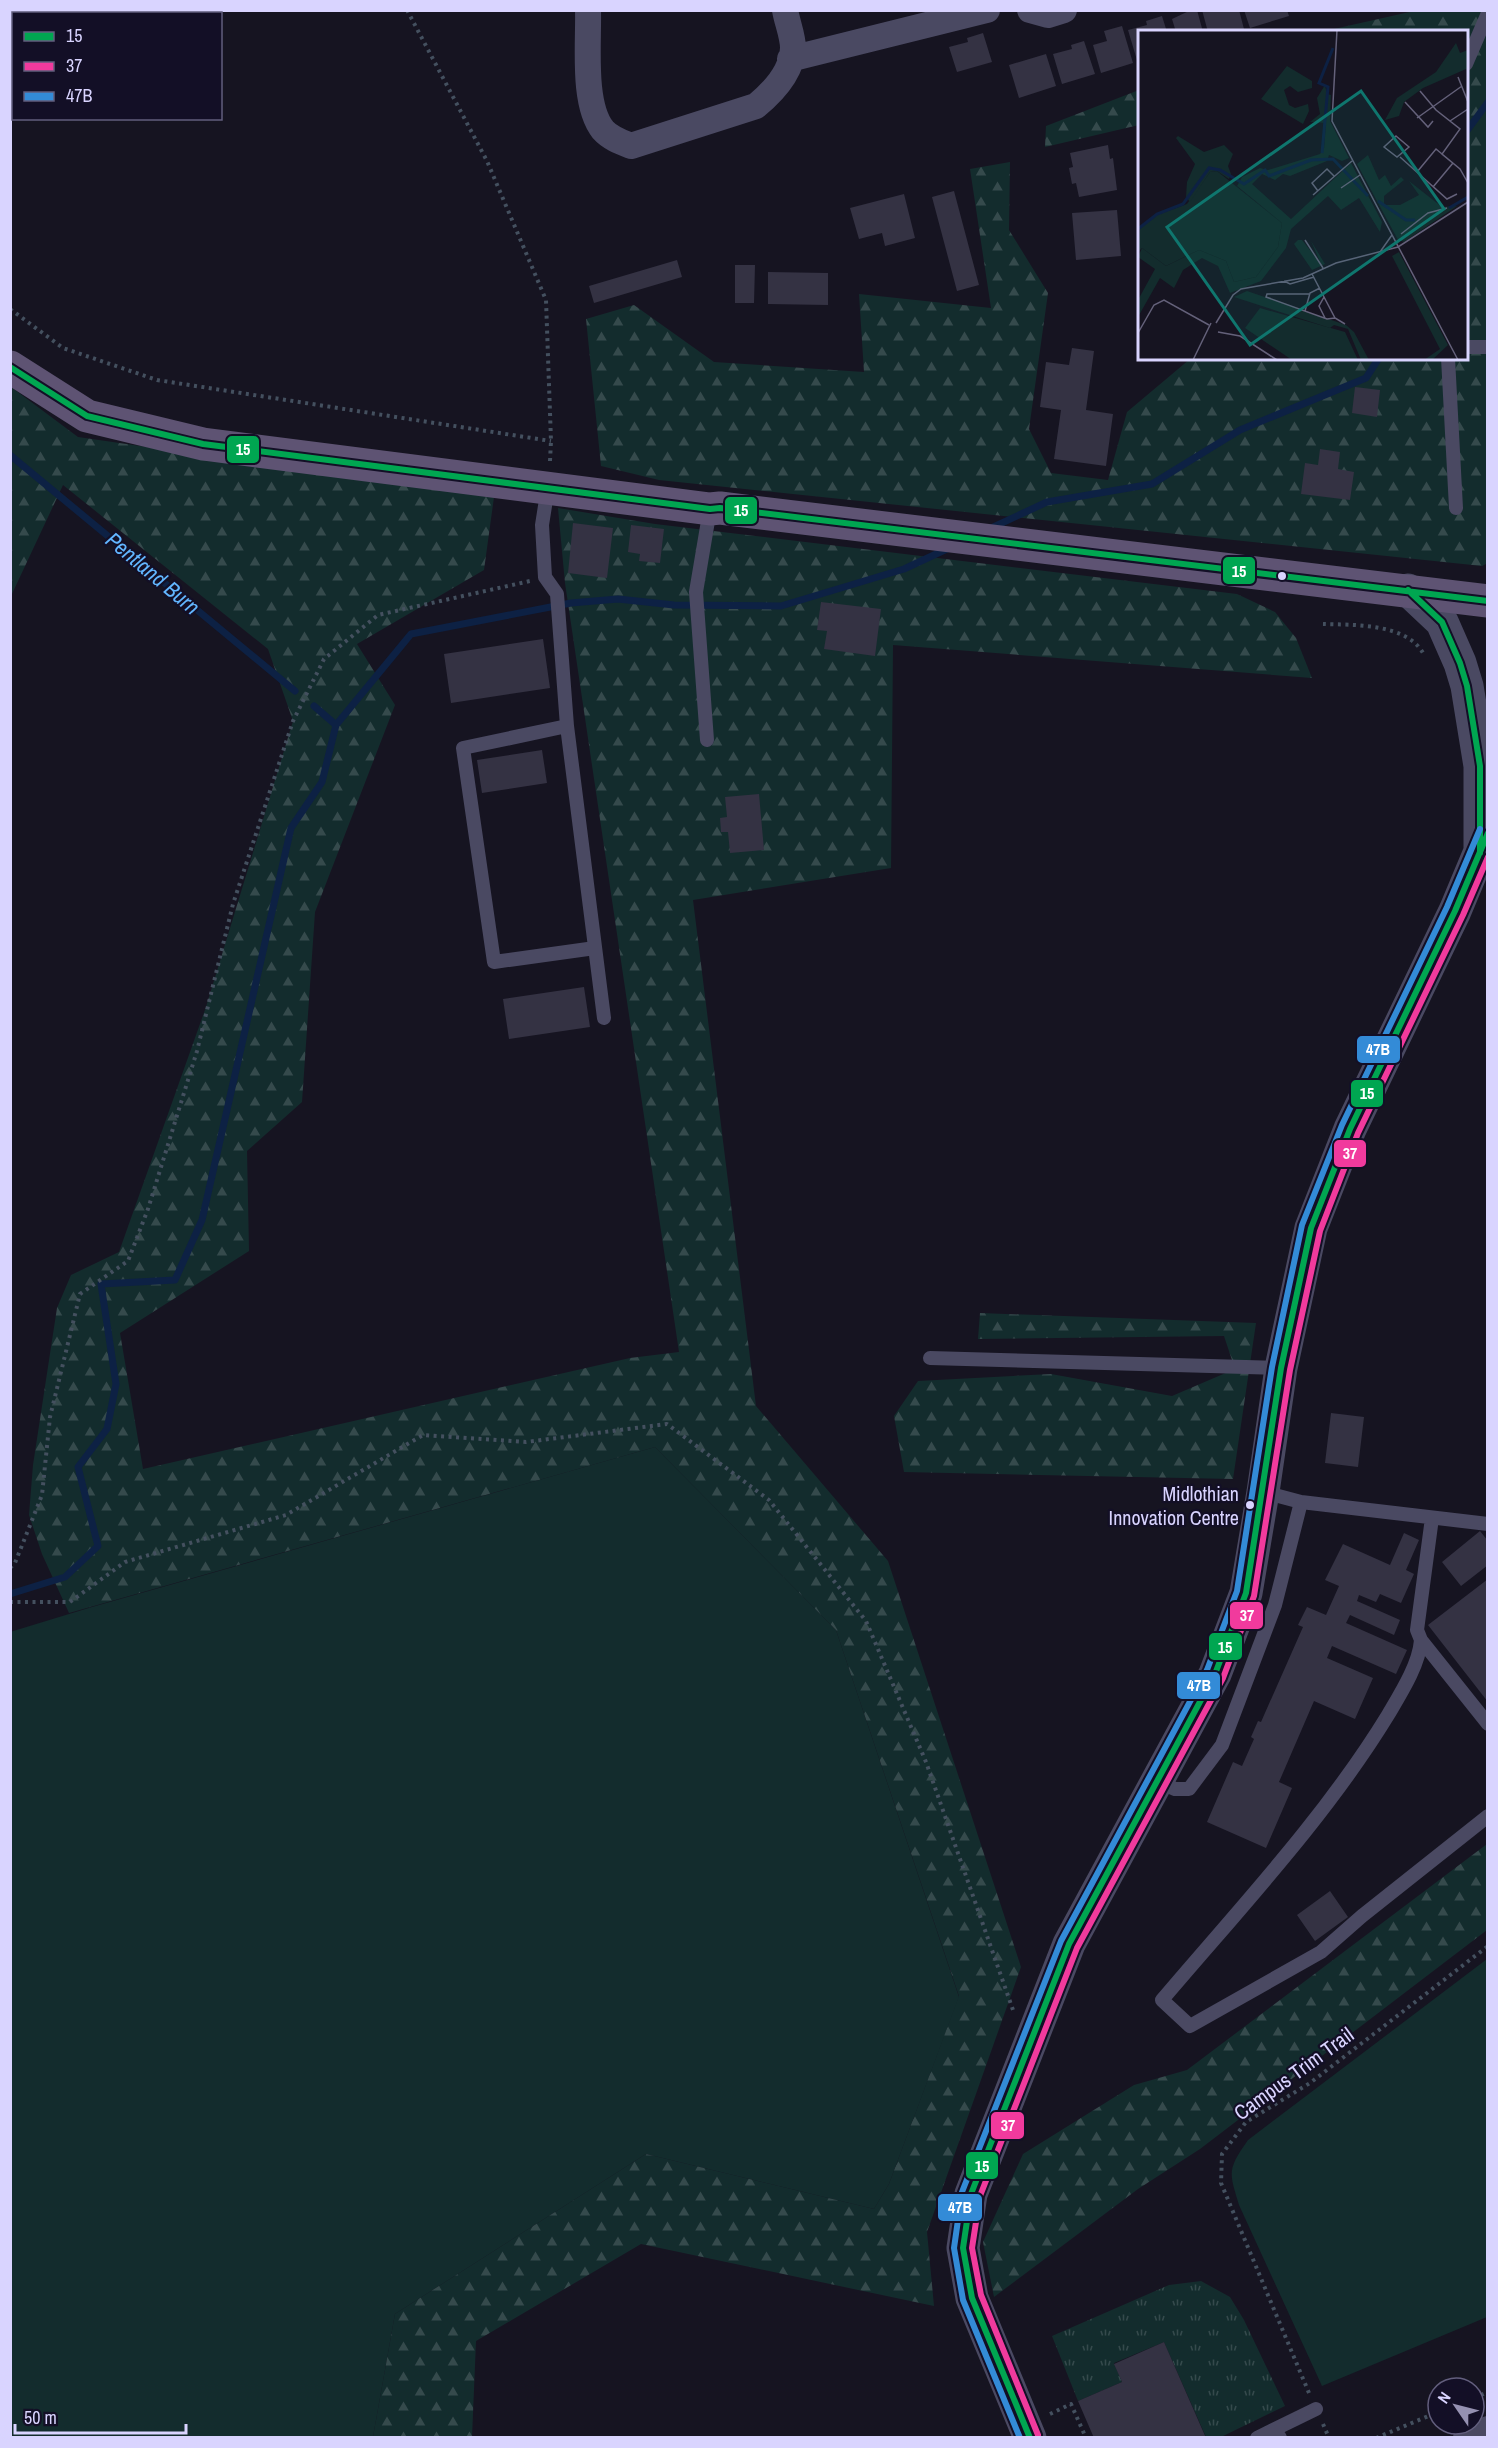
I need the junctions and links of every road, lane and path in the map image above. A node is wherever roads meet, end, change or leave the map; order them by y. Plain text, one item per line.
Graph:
1 (407, 10) edge
2 (588, 10) edge
3 (785, 10) edge
4 (987, 10) edge
5 (1030, 10) edge
6 (1064, 10) edge
7 (1488, 13) edge
8 (790, 59) junction
9 (1468, 62) edge
10 (10, 309) edge
11 (1468, 347) edge
12 (1488, 347) edge
13 (1448, 360) edge
14 (10, 367) edge
15 (551, 441) junction
16 (548, 487) junction
17 (1456, 508) dead end
18 (710, 509) junction
19 (545, 577) junction
20 (1408, 590) junction
21 (1488, 601) edge
22 (1323, 624) dead end
23 (1424, 653) dead end
24 (567, 726) junction
25 (707, 740) dead end
26 (1484, 842) edge
27 (595, 948) junction
28 (604, 1018) dead end
29 (930, 1358) dead end
30 (1281, 1368) junction
31 (1263, 1492) junction
32 (1301, 1502) junction
33 (1432, 1518) junction
34 (1488, 1524) edge
35 (10, 1568) edge
36 (10, 1602) edge
37 (1421, 1640) junction
38 (1488, 1724) edge
39 (1159, 1782) junction
40 (1488, 1816) edge
41 (1488, 1946) edge
42 (1016, 2019) dead end
43 (1316, 2409) junction
44 (1426, 2417) edge
45 (1488, 2429) edge
46 (1027, 2431) edge
47 (1277, 2433) edge
48 (1086, 2438) edge
49 (1257, 2438) edge
50 (1329, 2438) edge
51 (1376, 2438) edge
52 (1466, 2438) edge

1 - 15 path
2 - 8 street
3 - 8 street
4 - 8 street
5 - 6 street
7 - 9 lane
10 - 15 path
11 - 12 lane
13 - 17 lane
14 - 16 main road
15 - 16 path
16 - 18 main road
16 - 19 lane
18 - 20 main road
18 - 25 lane
19 - 24 lane
19 - 35 path
20 - 21 main road
20 - 26 street
22 - 23 path
24 - 27 lane
24 - 27 lane
26 - 30 street
27 - 28 lane
29 - 30 lane
30 - 31 street
31 - 32 lane
31 - 39 street
32 - 33 lane
32 - 39 lane
33 - 34 lane
33 - 37 lane
36 - 42 path
37 - 38 lane
37 - 40 lane
39 - 46 street
41 - 43 path, Campus Trim Trail
43 - 47 lane
43 - 50 path, Campus Trim Trail
44 - 51 path
45 - 52 street
46 - 48 path
47 - 49 lane

